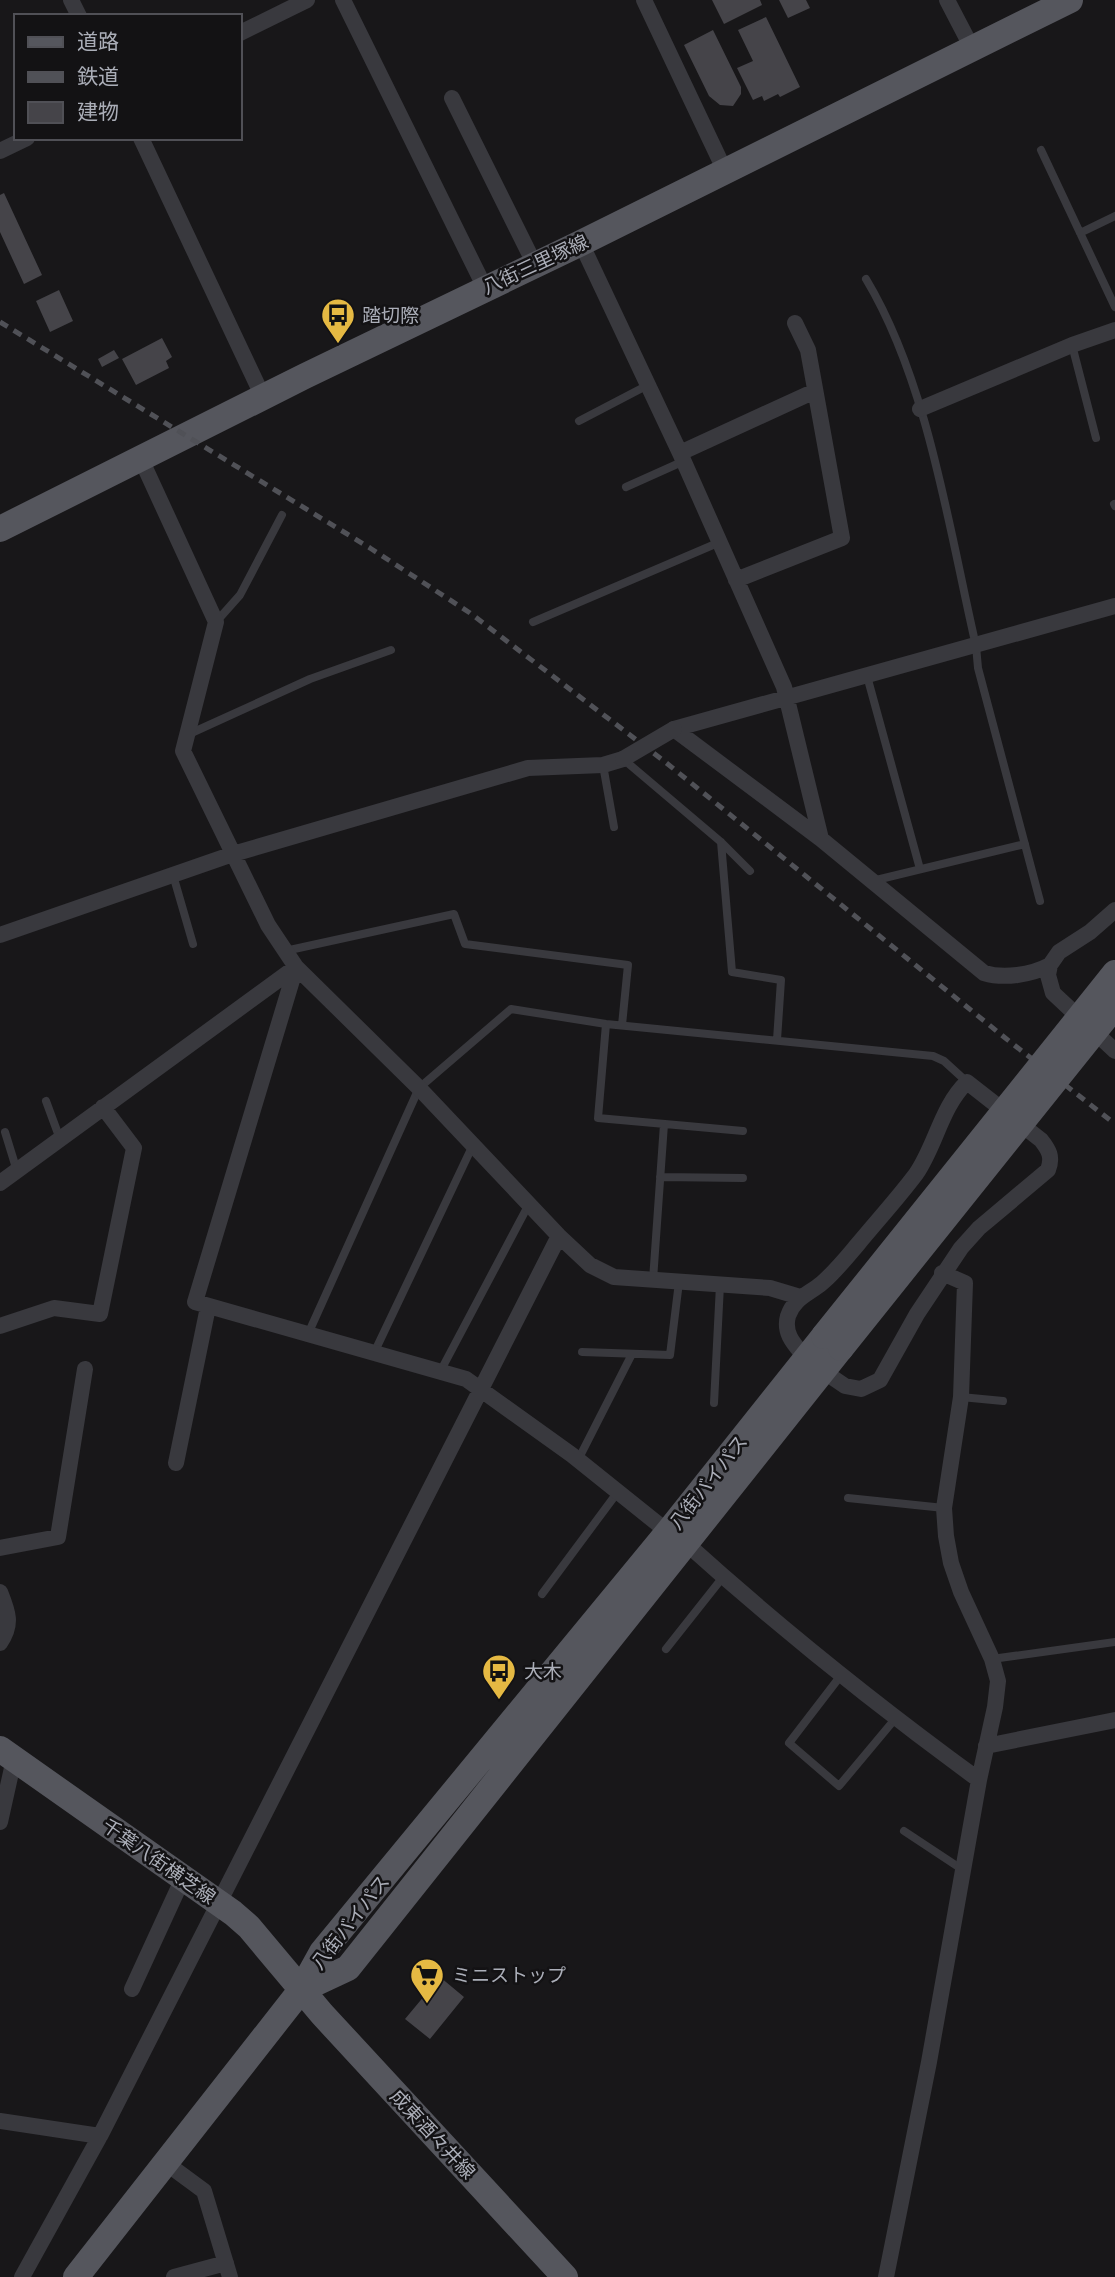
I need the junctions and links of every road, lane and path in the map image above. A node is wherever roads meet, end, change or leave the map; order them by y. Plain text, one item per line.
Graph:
1 (307, 0) edge
2 (343, 0) edge
3 (645, 0) edge
4 (947, 0) edge
5 (1070, 0) edge
6 (242, 32) edge
7 (972, 48) junction
8 (452, 98) dead end
9 (23, 140) edge
10 (142, 140) edge
11 (1041, 149) dead end
12 (0, 151) edge
13 (725, 171) junction
14 (1115, 216) edge
15 (1080, 233) junction
16 (581, 243) junction
17 (535, 265) junction
18 (866, 279) dead end
19 (485, 288) junction
20 (1115, 307) edge
21 (795, 323) dead end
22 (1115, 330) edge
23 (1072, 345) junction
24 (648, 386) junction
25 (815, 391) junction
26 (264, 397) junction
27 (920, 409) junction
28 (579, 421) dead end
29 (1096, 438) dead end
30 (682, 457) junction
31 (141, 459) junction
32 (626, 487) dead end
33 (282, 515) dead end
34 (0, 529) edge
35 (720, 542) junction
36 (736, 580) junction
37 (1115, 606) edge
38 (216, 622) junction
39 (533, 622) dead end
40 (976, 646) junction
41 (391, 650) dead end
42 (867, 676) junction
43 (785, 698) junction
44 (674, 729) junction
45 (187, 734) junction
46 (623, 759) junction
47 (603, 765) junction
48 (614, 827) dead end
49 (821, 839) junction
50 (721, 842) junction
51 (1025, 844) junction
52 (233, 854) junction
53 (920, 869) junction
54 (750, 871) dead end
55 (173, 875) junction
56 (872, 881) junction
57 (1040, 901) dead end
58 (1115, 910) edge
59 (0, 935) edge
60 (193, 944) dead end
61 (285, 951) junction
62 (1050, 965) junction
63 (296, 967) junction
64 (1115, 973) edge
65 (1115, 1006) edge
66 (606, 1024) junction
67 (622, 1026) junction
68 (777, 1040) junction
69 (1115, 1051) edge
70 (967, 1082) junction
71 (419, 1088) junction
72 (46, 1101) dead end
73 (103, 1107) junction
74 (664, 1124) junction
75 (743, 1131) dead end
76 (5, 1132) dead end
77 (60, 1139) junction
78 (473, 1145) junction
79 (17, 1171) junction
80 (660, 1177) junction
81 (743, 1178) dead end
82 (0, 1184) edge
83 (529, 1204) junction
84 (559, 1236) junction
85 (942, 1273) junction
86 (653, 1280) junction
87 (680, 1282) junction
88 (720, 1285) junction
89 (800, 1297) junction
90 (208, 1307) junction
91 (0, 1326) edge
92 (308, 1334) junction
93 (832, 1342) junction
94 (582, 1352) dead end
95 (374, 1353) junction
96 (632, 1354) junction
97 (814, 1364) junction
98 (85, 1369) dead end
99 (440, 1372) junction
100 (481, 1388) junction
101 (961, 1397) junction
102 (1003, 1401) dead end
103 (714, 1403) dead end
104 (578, 1460) junction
105 (176, 1463) dead end
106 (618, 1493) junction
107 (848, 1498) dead end
108 (944, 1508) junction
109 (678, 1538) junction
110 (0, 1548) edge
111 (723, 1577) junction
112 (0, 1592) edge
113 (542, 1594) dead end
114 (1115, 1642) edge
115 (0, 1643) edge
116 (666, 1649) dead end
117 (992, 1659) junction
118 (842, 1674) junction
119 (895, 1719) junction
120 (1115, 1720) edge
121 (986, 1746) junction
122 (7, 1754) edge
123 (979, 1780) junction
124 (0, 1822) edge
125 (904, 1831) dead end
126 (963, 1871) junction
127 (183, 1878) junction
128 (220, 1904) junction
129 (132, 1989) dead end
130 (300, 1990) junction
131 (0, 2121) edge
132 (100, 2136) junction
133 (166, 2162) junction
134 (228, 2270) edge
135 (22, 2277) edge
136 (76, 2277) edge
137 (174, 2277) edge
138 (565, 2277) edge
139 (886, 2277) edge

1 - 6 street
2 - 19 street
3 - 13 street
4 - 7 street
5 - 7 main road, 八街三里塚線
7 - 13 main road, 八街三里塚線
8 - 17 street
9 - 12 street
10 - 26 street
11 - 15 lane
13 - 16 main road, 八街三里塚線
14 - 15 lane
15 - 20 lane
16 - 17 main road, 八街三里塚線
16 - 24 street
17 - 19 main road, 八街三里塚線
18 - 27 lane
19 - 26 main road, 八街三里塚線
21 - 25 street
22 - 23 street
23 - 27 street
23 - 29 lane
24 - 28 lane
24 - 30 street
25 - 30 street
25 - 36 street
26 - 31 main road, 八街三里塚線
27 - 40 lane
30 - 32 lane
30 - 35 street
31 - 34 main road, 八街三里塚線
31 - 38 street
33 - 38 lane
35 - 36 street
35 - 39 lane
36 - 43 street
37 - 40 street
38 - 45 street
40 - 42 street
40 - 51 lane
41 - 45 lane
42 - 43 street
42 - 53 lane
43 - 44 street
43 - 49 street
44 - 46 street, bridge
44 - 49 street
45 - 52 street
46 - 47 street
46 - 50 lane
47 - 48 lane
47 - 52 street
49 - 56 street
50 - 54 lane
50 - 68 lane
51 - 53 lane
51 - 57 lane
52 - 55 street
52 - 61 street
53 - 56 lane
55 - 59 street
55 - 60 lane
56 - 62 street
58 - 62 street
61 - 63 street
61 - 67 lane
62 - 69 street
63 - 71 street
63 - 73 street
63 - 90 street
64 - 93 main road, 八街バイパス, bridge
65 - 93 main road, 八街バイパス, bridge
66 - 67 lane
66 - 71 lane
66 - 74 lane
67 - 68 lane
68 - 70 lane
70 - 85 street
70 - 89 street
71 - 78 street
71 - 92 lane
72 - 77 lane
73 - 77 street
73 - 91 street
74 - 75 lane
74 - 80 lane
76 - 79 lane
77 - 79 street
78 - 83 street
78 - 95 lane
79 - 82 street
80 - 81 lane
80 - 86 lane
83 - 84 street
83 - 99 lane
84 - 86 street
84 - 100 street
85 - 97 street
85 - 101 street
86 - 87 street
87 - 88 street
87 - 96 lane
88 - 89 street
88 - 103 lane
89 - 97 street
90 - 92 street
90 - 105 street
92 - 95 street
93 - 97 main road, 八街バイパス
94 - 96 lane
95 - 99 street
96 - 104 lane
97 - 109 main road, 八街バイパス
98 - 110 street
99 - 100 street
100 - 104 street
100 - 128 street
101 - 102 lane
101 - 108 street
104 - 106 street
106 - 109 street
106 - 113 lane
107 - 108 lane
108 - 117 street
109 - 111 street
109 - 130 main road, 八街バイパス
111 - 116 lane
111 - 118 street
112 - 115 street
114 - 117 lane
117 - 121 street
118 - 119 street
118 - 119 lane
119 - 123 street
120 - 121 street
121 - 123 street
122 - 124 street
122 - 127 main road, 千葉八街横芝線
123 - 126 street
125 - 126 lane
126 - 139 street
127 - 128 main road, 千葉八街横芝線
127 - 129 street
128 - 130 main road, 千葉八街横芝線
128 - 132 street
130 - 133 main road, 八街バイパス
130 - 138 main road, 成東酒々井線
131 - 132 street
132 - 135 street
133 - 134 street
133 - 136 main road, 八街バイパス
134 - 137 street

